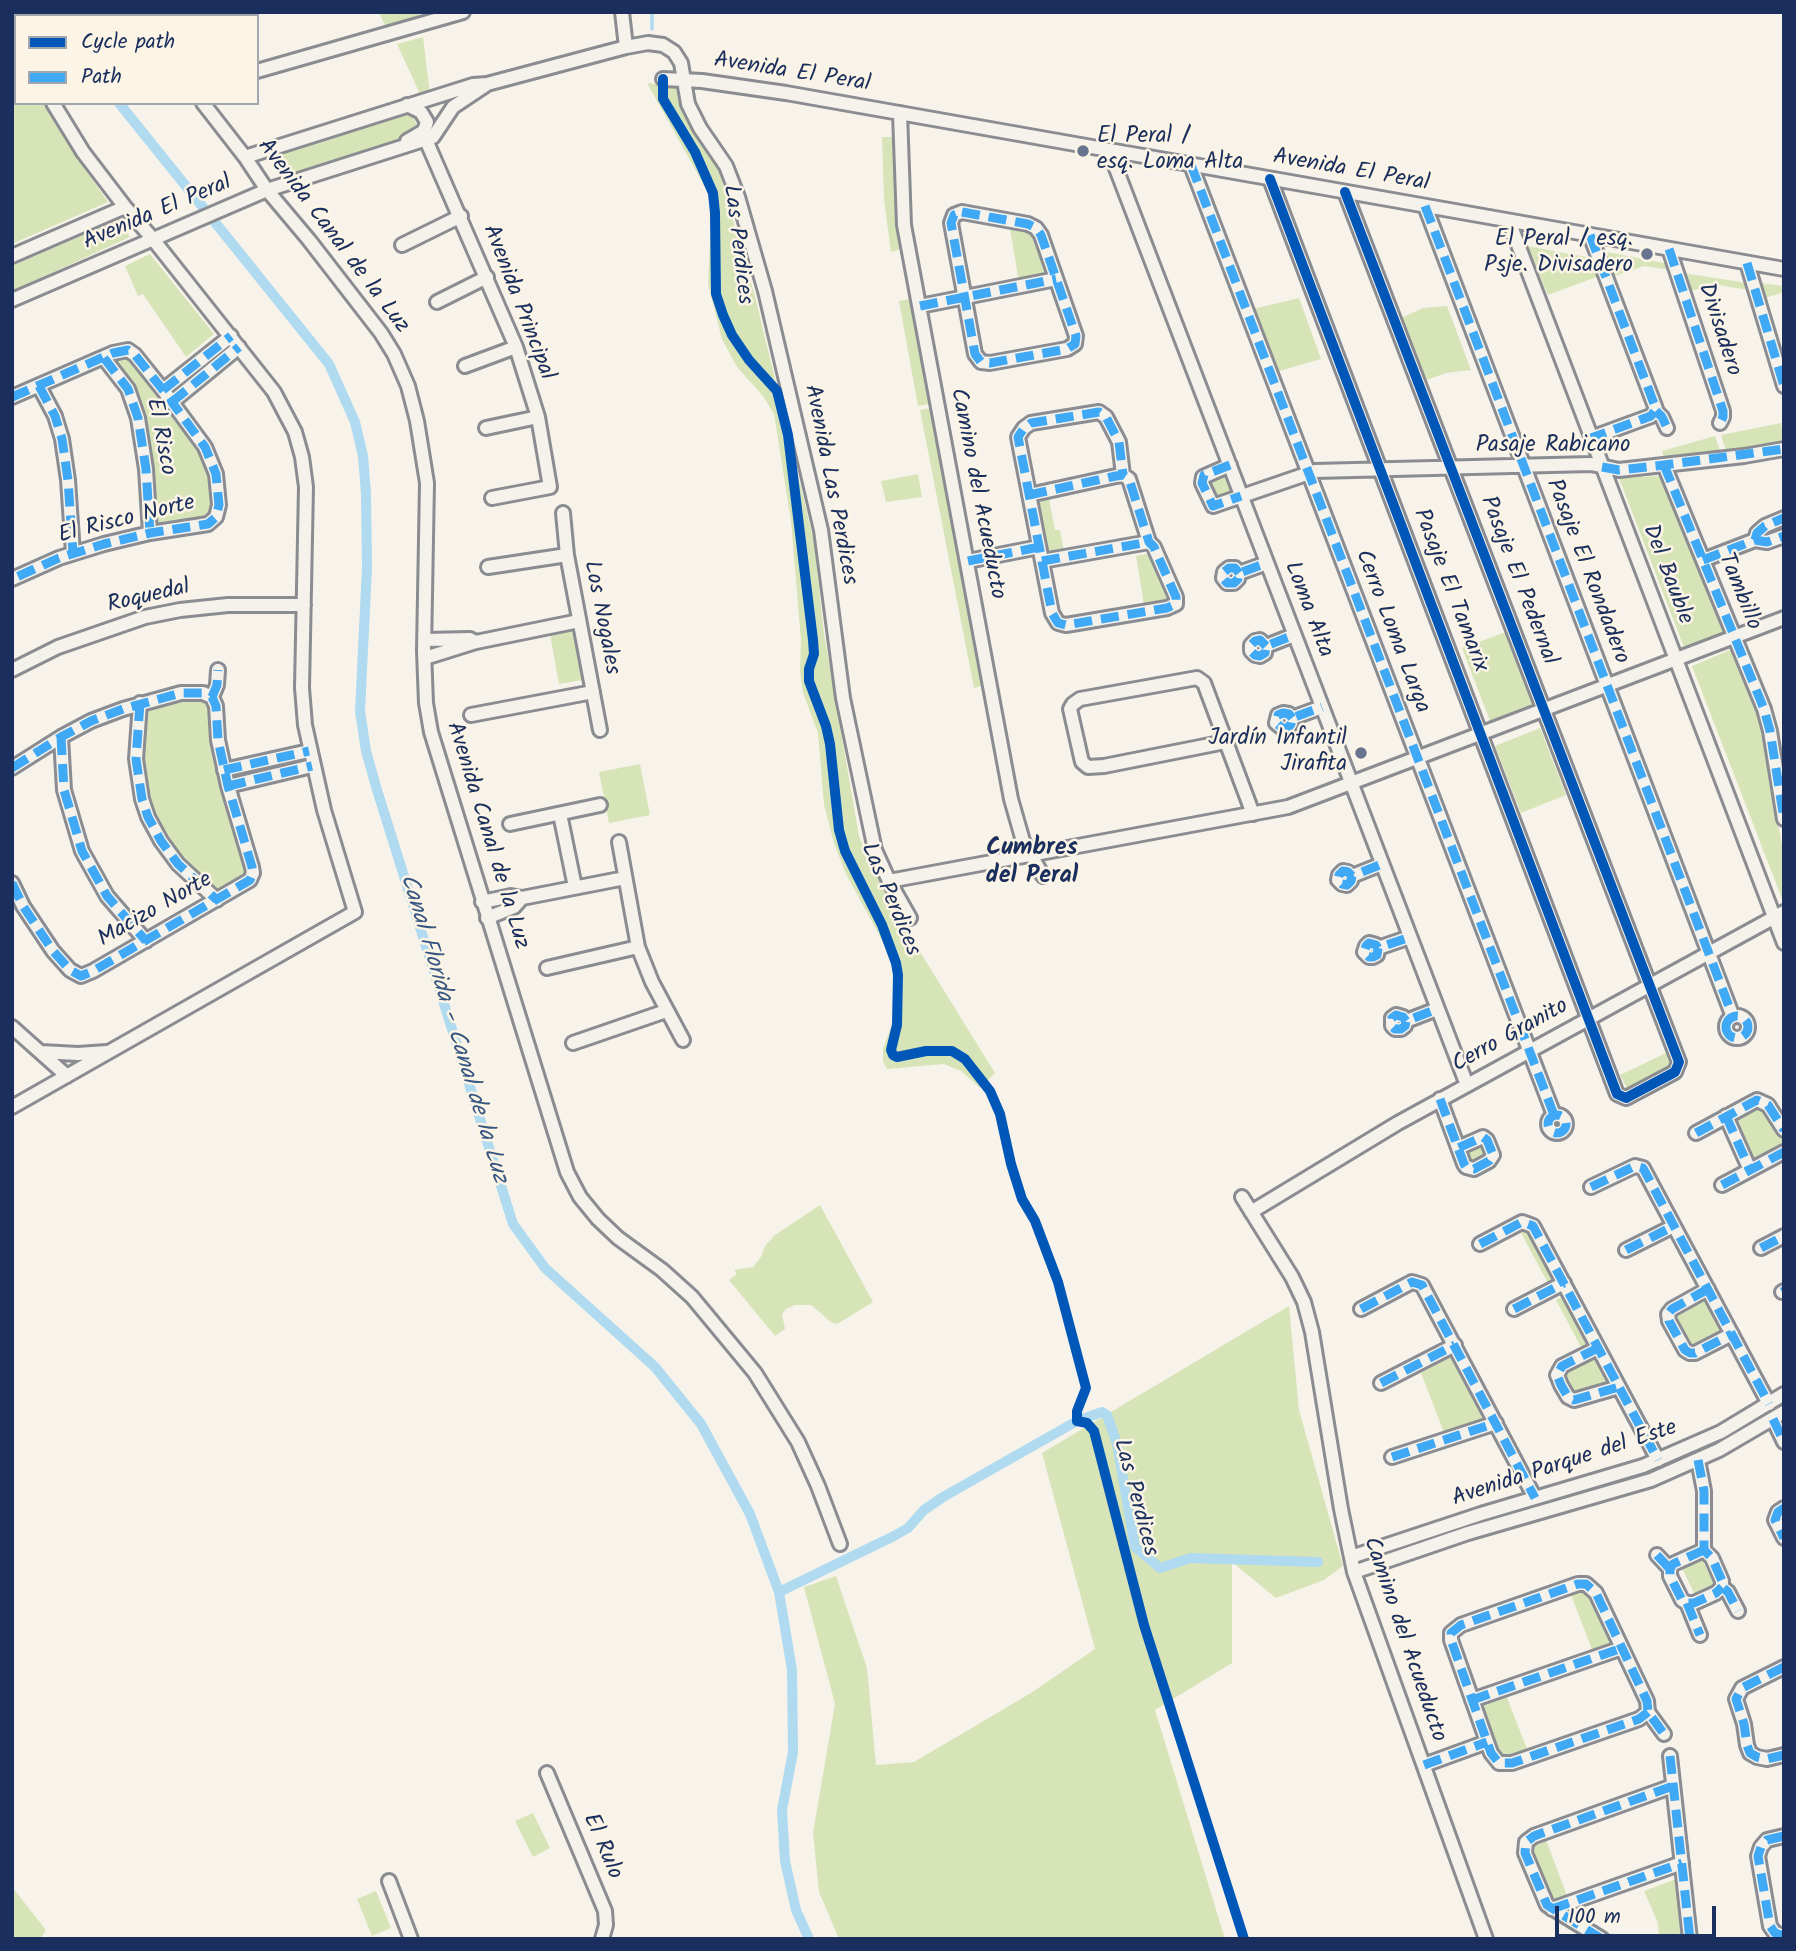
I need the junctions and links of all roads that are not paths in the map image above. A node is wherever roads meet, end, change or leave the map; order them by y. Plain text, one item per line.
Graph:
1 (463, 12) edge
2 (622, 12) edge
3 (626, 47) junction
4 (259, 70) edge
5 (683, 74) junction
6 (663, 79) dead end
7 (487, 84) junction
8 (54, 105) edge
9 (205, 105) edge
10 (407, 105) junction
11 (900, 113) junction
12 (426, 140) junction
13 (403, 147) junction
14 (1109, 150) junction
15 (245, 157) junction
16 (1191, 164) junction
17 (1270, 179) junction
18 (267, 190) junction
19 (1345, 192) junction
20 (1424, 206) junction
21 (125, 207) junction
22 (461, 216) junction
23 (1509, 221) junction
24 (1590, 236) junction
25 (152, 238) junction
26 (402, 245) dead end
27 (1669, 249) junction
28 (12, 256) edge
29 (1747, 263) junction
30 (1784, 269) edge
31 (487, 277) junction
32 (1056, 279) junction
33 (965, 297) junction
34 (12, 300) edge
35 (436, 302) dead end
36 (920, 306) junction
37 (231, 336) junction
38 (516, 346) junction
39 (239, 347) junction
40 (104, 358) junction
41 (465, 366) dead end
42 (39, 386) junction
43 (1784, 386) edge
44 (163, 390) junction
45 (12, 397) edge
46 (172, 402) junction
47 (1656, 411) junction
48 (538, 417) junction
49 (1720, 423) dead end
50 (486, 428) dead end
51 (1667, 428) dead end
52 (1591, 438) junction
53 (1784, 449) edge
54 (1230, 466) junction
55 (1523, 466) junction
56 (1664, 466) junction
57 (1602, 467) junction
58 (1451, 468) junction
59 (1381, 470) junction
60 (1308, 473) junction
61 (1123, 475) junction
62 (1029, 495) junction
63 (1241, 496) junction
64 (492, 498) dead end
65 (563, 513) dead end
66 (1784, 518) edge
67 (150, 533) junction
68 (1784, 536) edge
69 (1755, 540) junction
70 (1149, 542) junction
71 (74, 553) junction
72 (1041, 554) junction
73 (567, 555) junction
74 (1703, 560) junction
75 (968, 561) junction
76 (1267, 563) junction
77 (488, 567) dead end
78 (1239, 573) dead end
79 (12, 579) edge
80 (304, 605) junction
81 (1784, 618) edge
82 (579, 621) junction
83 (1294, 635) junction
84 (1734, 637) junction
85 (425, 640) junction
86 (476, 642) junction
87 (1251, 651) dead end
88 (425, 658) junction
89 (1675, 659) junction
90 (12, 670) edge
91 (219, 670) dead end
92 (1607, 685) junction
93 (593, 692) junction
94 (212, 697) junction
95 (140, 703) junction
96 (1322, 707) junction
97 (1543, 710) junction
98 (471, 715) dead end
99 (1292, 719) dead end
100 (600, 730) dead end
101 (1481, 733) junction
102 (61, 737) junction
103 (1225, 741) junction
104 (309, 751) junction
105 (1417, 758) junction
106 (312, 766) junction
107 (12, 768) edge
108 (224, 770) junction
109 (1351, 783) junction
110 (228, 786) junction
111 (600, 805) dead end
112 (560, 814) junction
113 (1254, 814) junction
114 (1784, 819) edge
115 (510, 824) dead end
116 (619, 842) dead end
117 (1030, 856) junction
118 (1382, 864) junction
119 (1043, 876) dead end
120 (1352, 876) dead end
121 (625, 878) junction
122 (889, 881) junction
123 (12, 883) edge
124 (575, 887) junction
125 (522, 898) junction
126 (217, 900) junction
127 (482, 902) junction
128 (1779, 914) edge
129 (487, 918) junction
130 (910, 918) dead end
131 (1410, 937) junction
132 (146, 941) junction
133 (1784, 943) edge
134 (638, 947) junction
135 (1378, 948) dead end
136 (1709, 953) junction
137 (547, 968) dead end
138 (1649, 986) junction
139 (1437, 1009) junction
140 (666, 1011) junction
141 (1733, 1017) dead end
142 (1590, 1018) junction
143 (1406, 1021) dead end
144 (12, 1027) edge
145 (683, 1040) dead end
146 (573, 1043) dead end
147 (1528, 1051) junction
148 (41, 1052) junction
149 (110, 1052) junction
150 (67, 1076) junction
151 (1653, 1084) joint
152 (1467, 1085) junction
153 (1440, 1099) junction
154 (12, 1107) edge
155 (1554, 1115) dead end
156 (1726, 1116) junction
157 (1784, 1130) edge
158 (1696, 1133) dead end
159 (1458, 1148) dead end
160 (1784, 1152) edge
161 (1750, 1170) junction
162 (1722, 1185) dead end
163 (1591, 1187) dead end
164 (1242, 1197) dead end
165 (1251, 1212) junction
166 (1674, 1226) junction
167 (1784, 1236) edge
168 (1480, 1244) dead end
169 (1761, 1248) dead end
170 (1626, 1250) dead end
171 (1564, 1283) junction
172 (1708, 1289) junction
173 (1361, 1309) dead end
174 (1514, 1309) dead end
175 (1732, 1334) junction
176 (1455, 1345) junction
177 (1598, 1348) junction
178 (1381, 1383) dead end
179 (1619, 1387) junction
180 (1784, 1394) edge
181 (1769, 1404) junction
182 (1778, 1416) edge
183 (1496, 1423) junction
184 (1784, 1442) edge
185 (1392, 1457) dead end
186 (1658, 1460) junction
187 (1698, 1460) junction
188 (1535, 1498) junction
189 (1784, 1508) edge
190 (1784, 1538) edge
191 (840, 1544) dead end
192 (1704, 1550) junction
193 (1657, 1555) dead end
194 (1351, 1557) junction
195 (1670, 1569) junction
196 (1354, 1572) junction
197 (1722, 1587) junction
198 (1686, 1603) junction
199 (1738, 1611) dead end
200 (1700, 1635) dead end
201 (1622, 1648) junction
202 (1784, 1667) edge
203 (1472, 1700) junction
204 (1648, 1712) junction
205 (1664, 1734) dead end
206 (1487, 1742) junction
207 (1784, 1755) edge
208 (1670, 1756) dead end
209 (1424, 1765) junction
210 (547, 1773) dead end
211 (1673, 1786) junction
212 (1784, 1836) edge
213 (1682, 1863) junction
214 (389, 1881) dead end
215 (1552, 1909) junction
216 (1780, 1935) edge
217 (411, 1939) edge
218 (602, 1939) edge
219 (1486, 1939) edge
220 (1602, 1939) edge
221 (1690, 1939) edge

1 - 4 street
2 - 3 street
3 - 5 street, Avenida El Peral
3 - 7 street, Avenida El Peral
5 - 6 street, Avenida El Peral
5 - 11 street, Avenida El Peral
5 - 122 street, Avenida Las Perdices
7 - 10 street, Avenida El Peral
7 - 12 street, Avenida El Peral
8 - 21 street
9 - 15 street, Avenida Canal de la Luz
10 - 13 street, Avenida El Peral
10 - 15 street, Avenida El Peral
11 - 14 street, Avenida El Peral
11 - 36 street, Camino del Acueducto
12 - 13 street, Avenida El Peral
12 - 22 street, Avenida Principal
13 - 18 street, Avenida El Peral
14 - 16 street, Avenida El Peral
14 - 54 street, Loma Alta
15 - 18 street, Avenida Canal de la Luz
16 - 17 street, Avenida El Peral
16 - 60 street, Cerro Loma Larga
17 - 19 street, Avenida El Peral
17 - 59 street, Pasaje El Tamarix
18 - 25 street, Avenida El Peral
18 - 85 street, Avenida Canal de la Luz
19 - 20 street, Avenida El Peral
19 - 58 street, Pasaje El Pedernal
20 - 23 street, Avenida El Peral
20 - 55 street, Pasaje El Rondadero
21 - 25 street
21 - 28 street, Avenida El Peral
22 - 26 street
22 - 31 street, Avenida Principal
23 - 24 street, Avenida El Peral
23 - 52 street, Del Bauble
24 - 27 street, Avenida El Peral
24 - 47 street
25 - 34 street, Avenida El Peral
25 - 37 street
27 - 29 street, Avenida El Peral
27 - 49 street, Divisadero
29 - 30 street, Avenida El Peral
29 - 43 street
31 - 35 street
31 - 38 street, Avenida Principal
32 - 33 street
32 - 33 street
32 - 33 street
33 - 36 street
36 - 75 street, Camino del Acueducto
37 - 39 street
37 - 44 street
38 - 41 street
38 - 48 street, Avenida Principal
39 - 46 street
39 - 80 street
40 - 42 street
40 - 44 street
40 - 67 street, El Risco
42 - 45 street
42 - 71 street
44 - 46 street
46 - 67 street, El Risco Norte
47 - 51 street
47 - 52 street
48 - 50 street
48 - 64 street, Avenida Principal
52 - 57 street, Del Bauble
53 - 56 street, Pasaje Rabicano
54 - 63 street, Loma Alta
54 - 63 street, Pasaje Rabicano
55 - 57 street, Pasaje Rabicano
55 - 58 street, Pasaje Rabicano
55 - 92 street, Pasaje El Rondadero
56 - 57 street, Pasaje Rabicano
56 - 74 street, Tambillo
57 - 89 street, Del Bauble
58 - 59 street, Pasaje Rabicano
58 - 97 street, Pasaje El Pedernal
59 - 60 street, Pasaje Rabicano
59 - 101 street, Pasaje El Tamarix
60 - 63 street, Pasaje Rabicano
60 - 105 street, Cerro Loma Larga
61 - 62 street
61 - 62 street
61 - 70 street
62 - 72 street
63 - 76 street, Loma Alta
65 - 73 street, Los Nogales
66 - 69 street
67 - 71 street, El Risco Norte
68 - 69 street
69 - 74 street
70 - 72 street
70 - 72 street
71 - 79 street, El Risco Norte
72 - 75 street
73 - 77 street
73 - 82 street, Los Nogales
74 - 84 street, Tambillo
75 - 117 street, Camino del Acueducto
76 - 78 street
76 - 83 street, Loma Alta
80 - 90 street, Roquedal
80 - 104 street
81 - 84 street
82 - 86 street
82 - 93 street, Los Nogales
83 - 87 street
83 - 96 street, Loma Alta
84 - 89 street
84 - 114 street, Tambillo
85 - 86 street
85 - 88 street, Avenida Canal de la Luz
86 - 88 street
88 - 127 street, Avenida Canal de la Luz
89 - 92 street
89 - 128 street, Del Bauble
91 - 94 street
92 - 97 street
92 - 136 street, Pasaje El Rondadero
93 - 98 street
93 - 100 street, Los Nogales
94 - 95 street
94 - 108 street
95 - 102 street
95 - 126 street
96 - 99 street
96 - 109 street, Loma Alta
97 - 101 street
97 - 138 street, Pasaje El Pedernal
101 - 105 street
101 - 142 street, Pasaje El Tamarix
102 - 107 street
102 - 132 street
103 - 103 street
103 - 113 street
104 - 106 street
104 - 108 street
105 - 109 street
105 - 147 street, Cerro Loma Larga
106 - 110 street
106 - 149 street
108 - 110 street
109 - 113 street
109 - 118 street, Loma Alta
110 - 126 street, Macizo Norte
111 - 112 street
112 - 115 street
112 - 124 street
113 - 117 street
116 - 121 street
117 - 119 street, Camino del Acueducto
117 - 122 street
118 - 120 street
118 - 131 street, Loma Alta
121 - 124 street
121 - 134 street
122 - 130 street, Avenida Las Perdices
123 - 132 street, Macizo Norte
124 - 125 street
125 - 127 street
125 - 129 street
126 - 132 street, Macizo Norte
127 - 129 street, Avenida Canal de la Luz
128 - 133 street, Del Bauble
128 - 136 street, Cerro Granito
129 - 191 street, Avenida Canal de la Luz
131 - 135 street
131 - 139 street, Loma Alta
134 - 137 street
134 - 140 street
136 - 138 street, Cerro Granito
136 - 141 street, Pasaje El Rondadero
138 - 142 street, Cerro Granito
138 - 151 street, Pasaje El Pedernal
139 - 143 street
139 - 152 street, Loma Alta
140 - 145 street
140 - 146 street
142 - 147 street, Cerro Granito
142 - 151 street, Pasaje El Tamarix
144 - 148 street
147 - 152 street, Cerro Granito
147 - 155 street, Cerro Loma Larga
148 - 149 street
148 - 150 street
149 - 150 street
150 - 154 street
152 - 153 street, Cerro Granito
153 - 159 street
153 - 165 street, Cerro Granito
156 - 157 street
156 - 158 street
156 - 161 street
160 - 161 street
161 - 162 street
163 - 166 street
164 - 165 street, Camino del Acueducto
165 - 194 street, Camino del Acueducto
166 - 170 street
166 - 172 street
167 - 169 street
168 - 171 street
171 - 174 street
171 - 177 street
172 - 175 street
172 - 175 street
173 - 176 street
175 - 181 street
176 - 178 street
176 - 183 street
177 - 179 street
177 - 179 street
179 - 186 street
180 - 181 street, Avenida Parque del Este
181 - 186 street, Avenida Parque del Este
182 - 184 street
182 - 187 street, Avenida Parque del Este
183 - 185 street
183 - 188 street
186 - 188 street, Avenida Parque del Este
187 - 192 street
187 - 196 street, Avenida Parque del Este
188 - 194 street, Avenida Parque del Este
189 - 190 street
192 - 195 street
192 - 197 street
193 - 195 street
194 - 196 street, Camino del Acueducto
195 - 198 street
196 - 209 street, Camino del Acueducto
197 - 198 street
197 - 199 street
198 - 200 street
201 - 203 street
201 - 203 street
201 - 204 street
202 - 207 street
203 - 206 street
204 - 205 street
204 - 206 street
206 - 209 street
208 - 211 street
209 - 219 street, Camino del Acueducto
210 - 218 street, El Rulo
211 - 213 street
211 - 215 street
212 - 216 street
213 - 215 street
213 - 221 street
214 - 217 street
215 - 220 street

